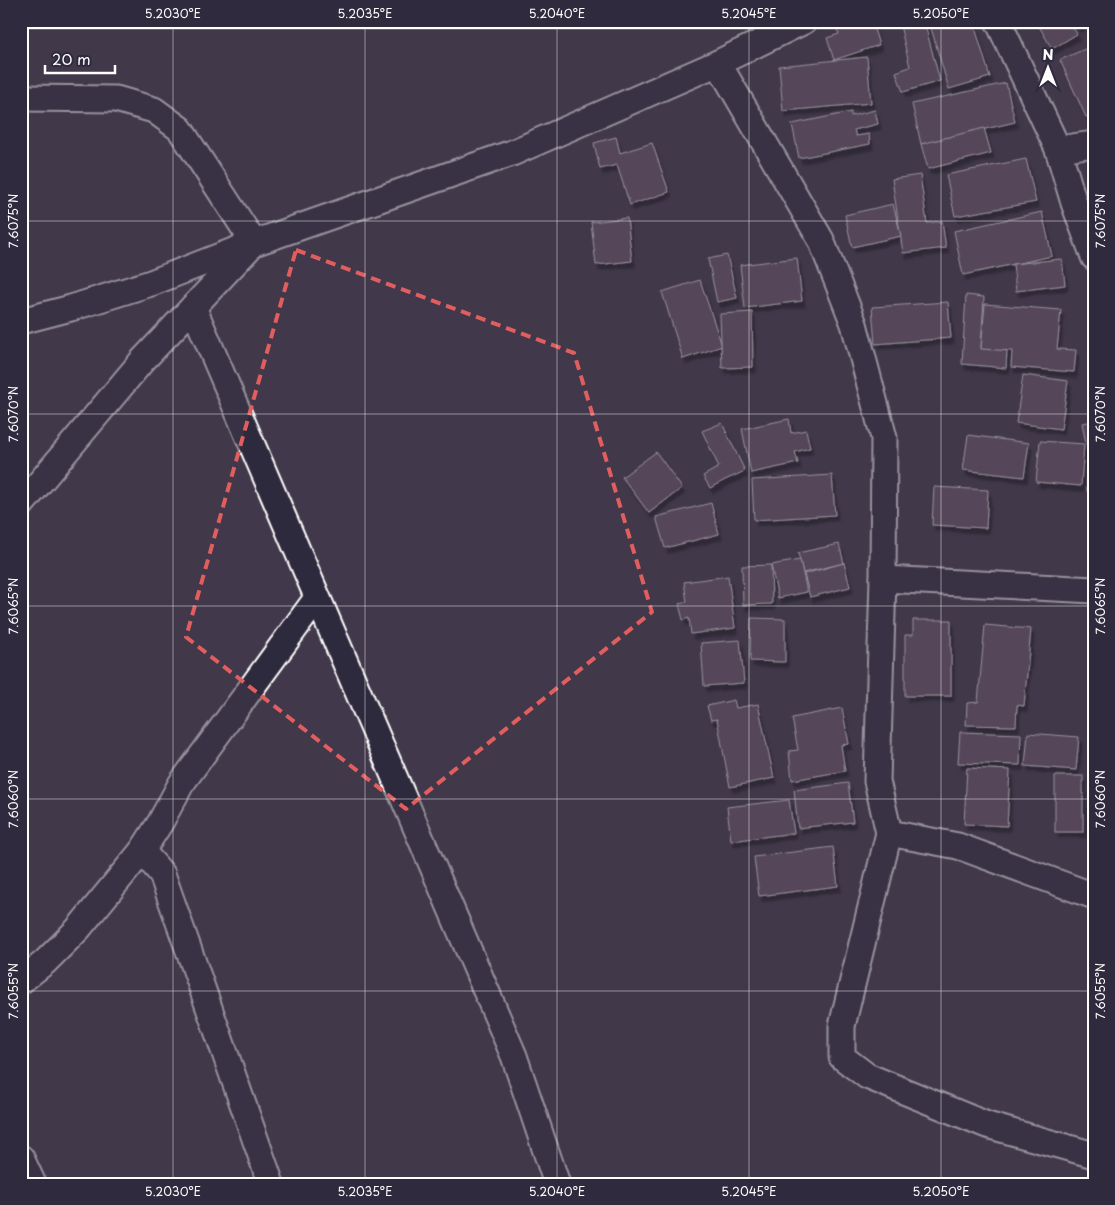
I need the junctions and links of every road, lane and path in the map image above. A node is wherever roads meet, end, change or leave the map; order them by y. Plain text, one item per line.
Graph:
1 (804, 21) edge
2 (998, 21) edge
3 (718, 63) junction
4 (21, 98) edge
5 (1094, 144) edge
6 (1058, 150) junction
7 (254, 243) junction
8 (1094, 257) edge
9 (192, 307) junction
10 (21, 321) edge
11 (21, 506) edge
12 (883, 578) junction
13 (1094, 590) edge
14 (317, 598) junction
15 (889, 833) junction
16 (142, 851) junction
17 (1094, 896) edge
18 (21, 980) edge
19 (1094, 1155) edge
20 (21, 1158) edge
21 (34, 1184) edge
22 (271, 1184) edge
23 (556, 1184) edge

1 - 3 street
2 - 6 street
3 - 7 street
3 - 12 street
4 - 7 street
5 - 6 street
6 - 8 street
7 - 9 street
7 - 10 street
9 - 11 street
9 - 14 street
12 - 13 street
12 - 15 street
14 - 16 street
14 - 23 street
15 - 17 street
15 - 19 street
16 - 18 street
16 - 22 street
20 - 21 street

